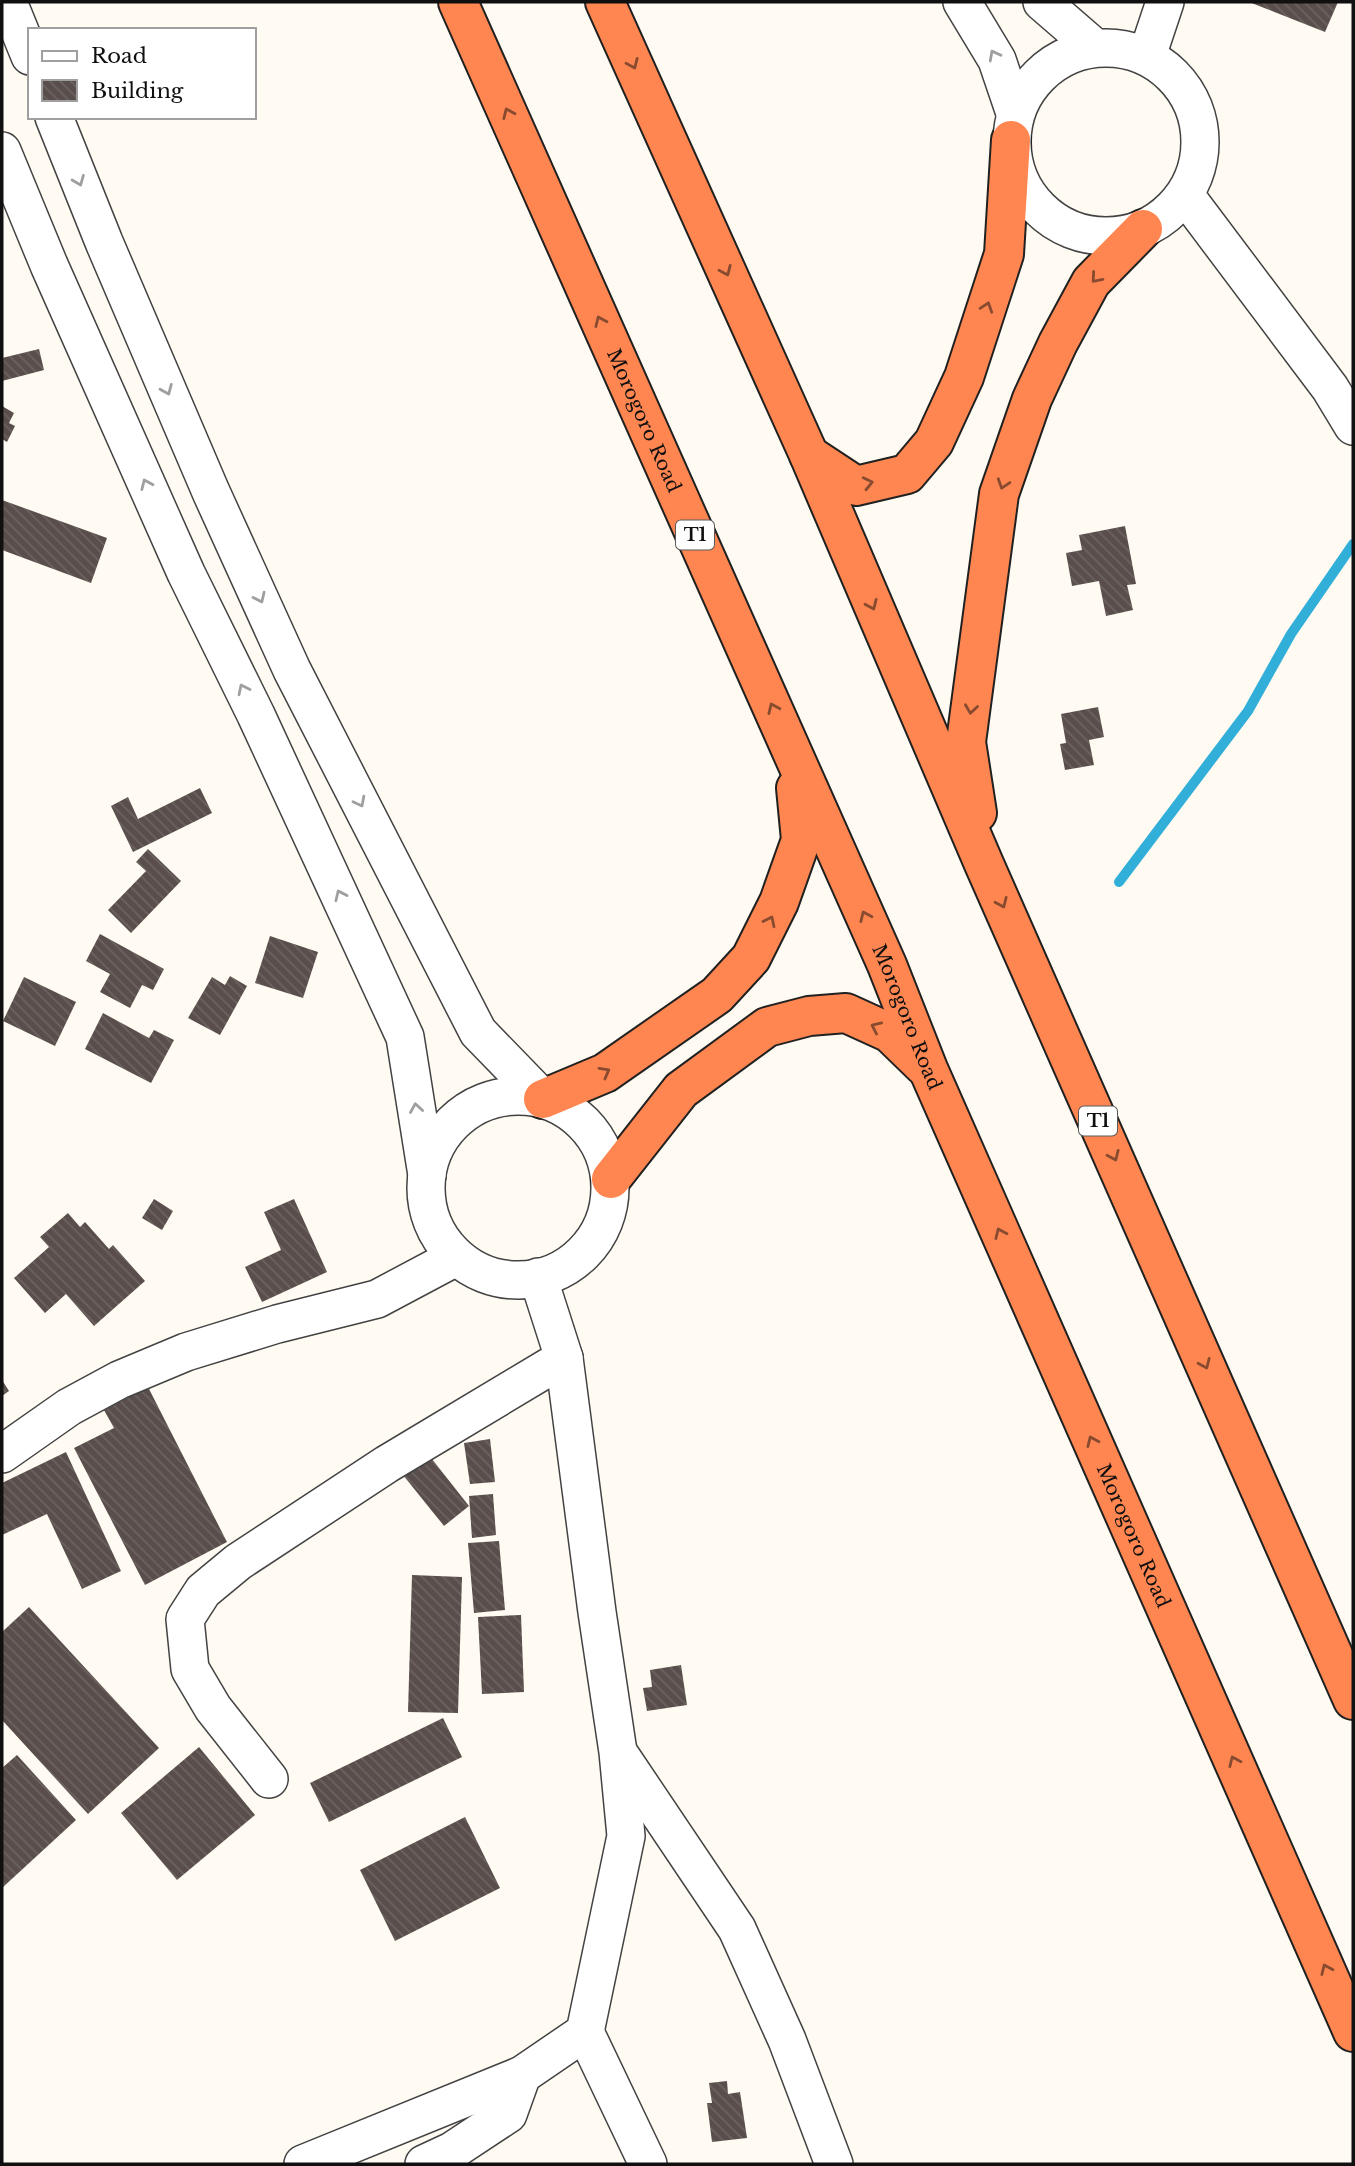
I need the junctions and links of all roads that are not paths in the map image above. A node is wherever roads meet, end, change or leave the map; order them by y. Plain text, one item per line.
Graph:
1 (8, 2) edge
2 (458, 2) edge
3 (605, 2) edge
4 (962, 2) edge
5 (1042, 2) edge
6 (1166, 2) edge
7 (1094, 47) junction
8 (28, 51) edge
9 (1147, 56) junction
10 (55, 119) edge
11 (1013, 126) junction
12 (2, 151) edge
13 (1185, 195) junction
14 (1143, 229) junction
15 (1353, 426) edge
16 (809, 455) junction
17 (793, 753) junction
18 (984, 864) junction
19 (928, 1069) junction
20 (543, 1099) junction
21 (427, 1175) junction
22 (611, 1179) junction
23 (456, 1257) junction
24 (538, 1277) junction
25 (564, 1358) junction
26 (2, 1454) edge
27 (1353, 1700) edge
28 (618, 1752) junction
29 (269, 1779) dead end
30 (585, 2032) junction
31 (1353, 2032) edge
32 (522, 2075) junction
33 (303, 2164) edge
34 (424, 2164) edge
35 (648, 2164) edge
36 (834, 2164) edge

1 - 8 street
17 -> 2 highway, Morogoro Road / T1
3 -> 16 highway, T1
11 -> 4 street
5 - 7 street
6 - 9 street
7 - 9 street
7 - 11 street
9 - 13 street
10 -> 20 street
11 - 14 street
16 -> 11 highway
21 -> 12 street
13 - 14 street
13 - 15 street
14 -> 18 highway
16 -> 18 highway, T1
19 -> 17 highway, Morogoro Road / T1
20 -> 17 highway
18 -> 27 highway, T1
19 -> 22 highway
31 -> 19 highway, Morogoro Road / T1
20 - 21 street
20 - 22 street
21 - 23 street
22 - 24 street
23 - 24 street
23 - 26 street
24 - 25 street
25 - 28 street
25 - 29 street
28 - 30 street
28 - 36 street
30 - 32 street
30 - 35 street
32 - 33 street
32 - 34 street

